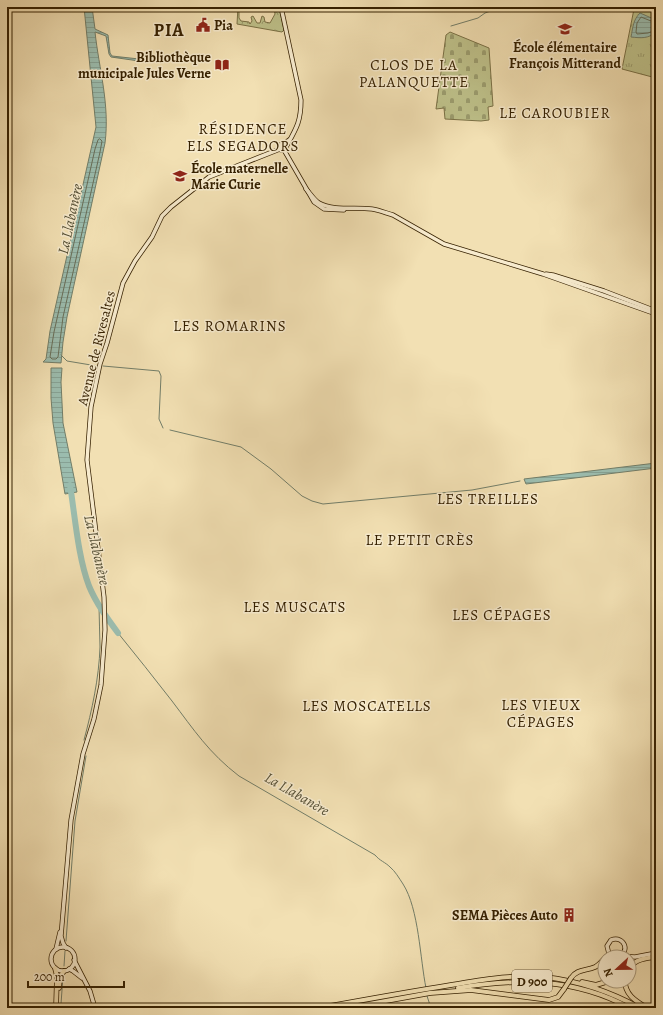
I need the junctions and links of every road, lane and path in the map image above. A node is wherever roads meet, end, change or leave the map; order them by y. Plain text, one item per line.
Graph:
1 (281, 7) edge
2 (285, 147) junction
3 (656, 312) edge
4 (62, 919) junction
5 (66, 948) junction
6 (56, 949) junction
7 (608, 949) edge
8 (625, 949) edge
9 (656, 953) edge
10 (637, 957) edge
11 (656, 957) edge
12 (74, 960) junction
13 (637, 962) edge
14 (597, 966) edge
15 (55, 968) junction
16 (69, 969) junction
17 (64, 971) junction
18 (546, 977) junction
19 (597, 985) edge
20 (626, 989) edge
21 (90, 991) junction
22 (430, 991) junction
23 (423, 992) junction
24 (57, 1008) edge
25 (95, 1008) edge
26 (319, 1008) edge
27 (347, 1008) edge
28 (630, 1008) edge
29 (640, 1008) edge
30 (647, 1008) edge

1 - 2 main road
2 - 3 main road
2 - 4 main road, Avenue de Rivesaltes
4 - 5 main road
4 - 6 main road
5 - 6 main road
5 - 12 main road
6 - 15 main road
7 - 8 main road
9 - 10 main road
11 - 13 highway
12 - 16 main road
12 - 21 main road
14 - 22 highway, bridge
15 - 17 main road
15 - 24 highway
16 - 17 main road
16 - 21 main road
17 - 24 highway
18 - 19 highway
18 - 22 highway, D 900
18 - 29 highway, D 900
20 - 30 highway
21 - 25 main road
22 - 23 highway, D 900
22 - 28 highway, D 900
23 - 26 highway, D 900
23 - 27 highway, D 900

